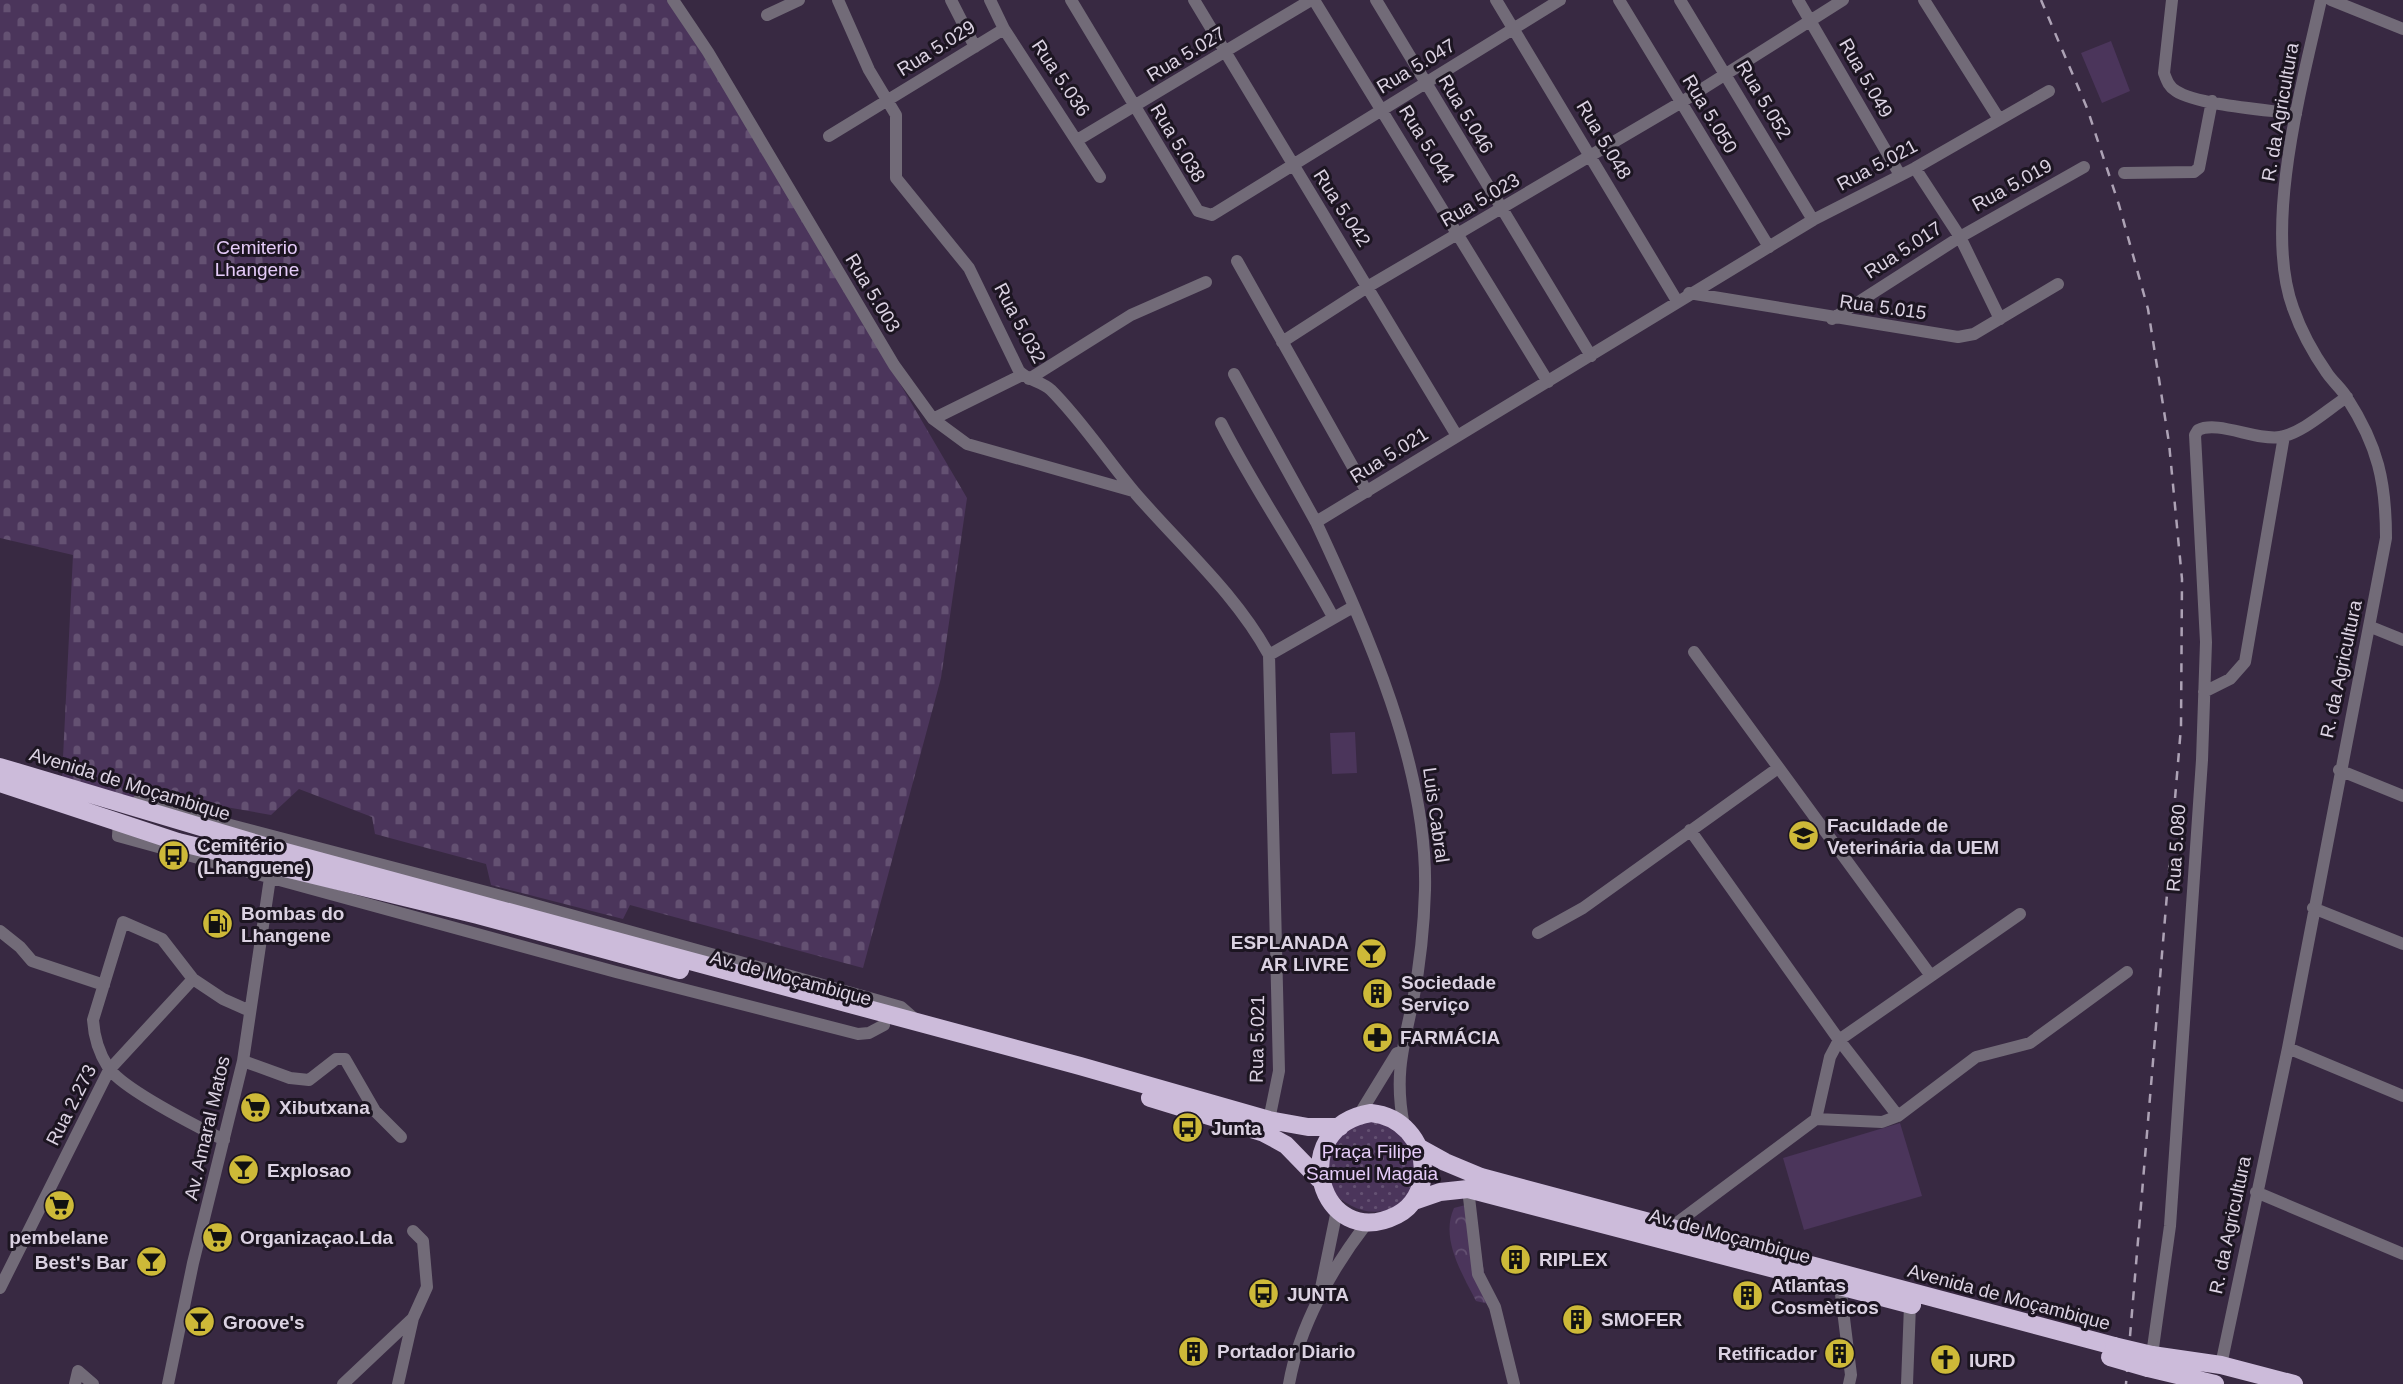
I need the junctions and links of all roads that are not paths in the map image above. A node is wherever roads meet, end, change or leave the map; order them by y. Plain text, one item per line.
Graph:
1 (673, 0) edge
2 (799, 0) edge
3 (838, 0) edge
4 (951, 0) edge
5 (990, 0) edge
6 (1071, 0) edge
7 (1194, 0) edge
8 (1312, 0) edge
9 (1376, 0) edge
10 (1496, 0) edge
11 (1560, 0) edge
12 (1619, 0) edge
13 (1680, 0) edge
14 (1798, 0) edge
15 (1843, 0) edge
16 (1924, 0) edge
17 (2172, 0) edge
18 (2321, 0) edge
19 (2331, 0) edge
20 (767, 15) dead end
21 (1810, 20) junction
22 (1514, 28) junction
23 (1004, 29) junction
24 (2403, 29) edge
25 (975, 47) junction
26 (1224, 54) junction
27 (1725, 72) junction
28 (1425, 83) junction
29 (2049, 91) dead end
30 (888, 101) junction
31 (2212, 101) junction
32 (1680, 103) junction
33 (1135, 108) junction
34 (1382, 108) junction
35 (2296, 114) junction
36 (1999, 119) junction
37 (829, 136) dead end
38 (1079, 139) junction
39 (1592, 156) junction
40 (1292, 165) junction
41 (2084, 167) dead end
42 (1915, 168) junction
43 (2124, 173) dead end
44 (1900, 176) junction
45 (1100, 177) dead end
46 (1502, 210) junction
47 (1813, 220) junction
48 (1459, 234) junction
49 (1959, 237) junction
50 (1769, 247) junction
51 (1237, 261) dead end
52 (1206, 282) dead end
53 (2058, 284) dead end
54 (1369, 286) junction
55 (1689, 293) junction
56 (1677, 301) junction
57 (1832, 319) junction
58 (2000, 319) junction
59 (1282, 342) junction
60 (1591, 356) junction
61 (1234, 374) dead end
62 (1025, 377) junction
63 (1548, 382) junction
64 (2347, 397) junction
65 (933, 419) junction
66 (1222, 423) dead end
67 (1457, 436) junction
68 (2284, 436) junction
69 (1134, 491) junction
70 (1367, 492) junction
71 (1316, 522) junction
72 (1353, 607) junction
73 (1333, 617) junction
74 (2371, 627) junction
75 (2403, 640) edge
76 (1694, 652) dead end
77 (1269, 655) junction
78 (2204, 692) junction
79 (0, 767) edge
80 (1778, 768) junction
81 (2339, 771) junction
82 (0, 783) edge
83 (2403, 796) edge
84 (110, 800) junction
85 (119, 821) junction
86 (1690, 830) junction
87 (247, 841) joint
88 (177, 842) joint
89 (270, 878) junction
90 (2313, 908) junction
91 (2020, 914) dead end
92 (0, 931) edge
93 (1538, 933) dead end
94 (2403, 944) edge
95 (2127, 972) dead end
96 (1931, 976) junction
97 (193, 979) junction
98 (104, 985) junction
99 (250, 1011) junction
100 (918, 1022) junction
101 (884, 1025) junction
102 (1403, 1037) junction
103 (1839, 1040) junction
104 (2288, 1048) junction
105 (243, 1061) junction
106 (109, 1070) junction
107 (2403, 1096) edge
108 (1359, 1115) junction
109 (1898, 1116) junction
110 (1816, 1119) junction
111 (1269, 1120) junction
112 (1404, 1126) junction
113 (1340, 1127) junction
114 (401, 1137) dead end
115 (224, 1140) junction
116 (1416, 1146) junction
117 (1319, 1179) junction
118 (1468, 1189) junction
119 (2256, 1192) junction
120 (1413, 1201) junction
121 (1337, 1210) junction
122 (1367, 1223) junction
123 (1670, 1228) junction
124 (413, 1231) dead end
125 (2403, 1254) edge
126 (1840, 1286) junction
127 (0, 1288) edge
128 (1318, 1302) junction
129 (1910, 1305) junction
130 (413, 1318) junction
131 (2035, 1338) joint
132 (2112, 1352) junction
133 (2150, 1362) junction
134 (2221, 1365) junction
135 (75, 1384) edge
136 (93, 1384) edge
137 (168, 1384) edge
138 (343, 1384) edge
139 (398, 1384) edge
140 (1289, 1384) edge
141 (1514, 1384) edge
142 (1849, 1384) edge
143 (1907, 1384) edge
144 (2215, 1384) edge
145 (2294, 1384) edge

1 - 65 street, Rua 5.003
2 - 20 street
3 - 30 street, Rua 5.032
4 - 25 street
5 - 23 street, Rua 5.036
6 - 33 street, Rua 5.038
7 - 26 street, Rua 5.042
8 - 26 street, Rua 5.027
8 - 34 street, Rua 5.044
9 - 28 street, Rua 5.046
10 - 22 street, Rua 5.048
11 - 22 street, Rua 5.047
12 - 32 street, Rua 5.050
13 - 27 street, Rua 5.052
14 - 21 street, Rua 5.049
15 - 21 street, Rua 5.023
16 - 36 street
17 - 31 street
18 - 35 street, R. da Agricultura
19 - 24 street
21 - 27 street, Rua 5.023
21 - 44 street, Rua 5.049
22 - 28 street, Rua 5.047
22 - 39 street, Rua 5.048
23 - 25 street, Rua 5.029
23 - 38 street, Rua 5.036
25 - 30 street, Rua 5.029
26 - 33 street, Rua 5.027
26 - 40 street, Rua 5.042
27 - 32 street, Rua 5.023
27 - 47 street, Rua 5.052
28 - 34 street, Rua 5.047
28 - 46 street, Rua 5.046
29 - 36 street, Rua 5.021
30 - 37 street, Rua 5.029
30 - 62 street, Rua 5.032
31 - 35 street
31 - 43 street
32 - 39 street, Rua 5.023
32 - 50 street, Rua 5.050
33 - 38 street, Rua 5.027
33 - 40 street, Rua 5.038
34 - 40 street, Rua 5.047
34 - 48 street, Rua 5.044
35 - 64 street, R. da Agricultura
36 - 42 street, Rua 5.021
38 - 45 street, Rua 5.036
39 - 46 street, Rua 5.023
39 - 56 street, Rua 5.048
40 - 54 street, Rua 5.042
41 - 49 street, Rua 5.019
42 - 44 street, Rua 5.021
42 - 49 street
44 - 47 street, Rua 5.021
46 - 48 street, Rua 5.023
46 - 60 street, Rua 5.046
47 - 50 street, Rua 5.021
48 - 54 street, Rua 5.023
48 - 63 street, Rua 5.044
49 - 57 street, Rua 5.017
49 - 58 street
50 - 55 street, Rua 5.021
51 - 59 street
52 - 62 street
53 - 58 street, Rua 5.015
54 - 59 street, Rua 5.023
54 - 67 street, Rua 5.042
55 - 56 street, Rua 5.021
55 - 57 street, Rua 5.015
56 - 60 street, Rua 5.021
57 - 58 street, Rua 5.015
59 - 70 street
60 - 63 street, Rua 5.021
61 - 71 street
62 - 65 street
62 - 69 street, Rua 5.032
63 - 67 street, Rua 5.021
64 - 68 street
64 - 74 street, R. da Agricultura
65 - 69 street, Rua 5.003
66 - 73 street
67 - 70 street, Rua 5.021
68 - 78 street
68 - 78 street, Rua 5.080
69 - 77 street, Rua 5.032
70 - 71 street, Rua 5.021
71 - 72 street
72 - 73 street
72 - 102 street, Luis Cabral
73 - 77 street
74 - 75 street
74 - 81 street, R. da Agricultura
76 - 80 street
77 - 111 street, Rua 5.021
78 - 133 street, Rua 5.080
79 - 84 highway, Avenida de Moçambique
80 - 86 street
80 - 96 street
81 - 83 street
81 - 90 street, R. da Agricultura
82 - 85 highway, Avenida de Moçambique
84 - 87 highway, Avenida de Moçambique
84 - 100 street
85 - 88 highway, Avenida de Moçambique
85 - 89 street
86 - 93 street
86 - 103 street
87 - 100 highway, Av. de Moçambique
88 - 101 highway, Av. de Moçambique
89 - 99 street, Av. Amaral Matos
89 - 101 street
90 - 94 street
90 - 104 street, R. da Agricultura
91 - 96 street
92 - 98 street
95 - 109 street
96 - 103 street
97 - 98 street
97 - 99 street
97 - 106 street, Rua 2.273
98 - 106 street
99 - 105 street, Av. Amaral Matos
100 - 111 highway, Av. de Moçambique
101 - 117 highway, Av. de Moçambique
102 - 108 street, Luis Cabral
102 - 112 street, Luis Cabral
103 - 109 street
103 - 110 street
104 - 107 street
104 - 119 street, R. da Agricultura
105 - 114 street
105 - 115 street, Av. Amaral Matos
106 - 115 street
106 - 127 street, Rua 2.273
108 - 112 highway
108 - 113 highway
109 - 110 street
110 - 123 street
111 - 113 highway, Av. de Moçambique
112 - 116 highway
113 - 117 highway
115 - 137 street, Av. Amaral Matos
116 - 120 highway
116 - 123 highway, Avenida de Moçambique
117 - 121 highway
118 - 120 highway, Av. de Moçambique
118 - 126 highway, Av. de Moçambique
118 - 141 street
119 - 125 street
119 - 134 street, R. da Agricultura
120 - 122 highway, Av. de Moçambique
121 - 122 highway
121 - 128 street
122 - 128 street
123 - 132 highway, Avenida de Moçambique
124 - 130 street
126 - 129 highway, Av. de Moçambique
126 - 142 street
128 - 140 street
129 - 131 highway, Av. de Moçambique
129 - 143 street
130 - 138 street
130 - 139 street
131 - 132 highway, Avenida de Moçambique
132 - 133 highway, Avenida de Moçambique, bridge
133 - 134 highway, Avenida de Moçambique
133 - 144 highway, Avenida de Moçambique
134 - 145 highway, Avenida de Moçambique
135 - 136 street

